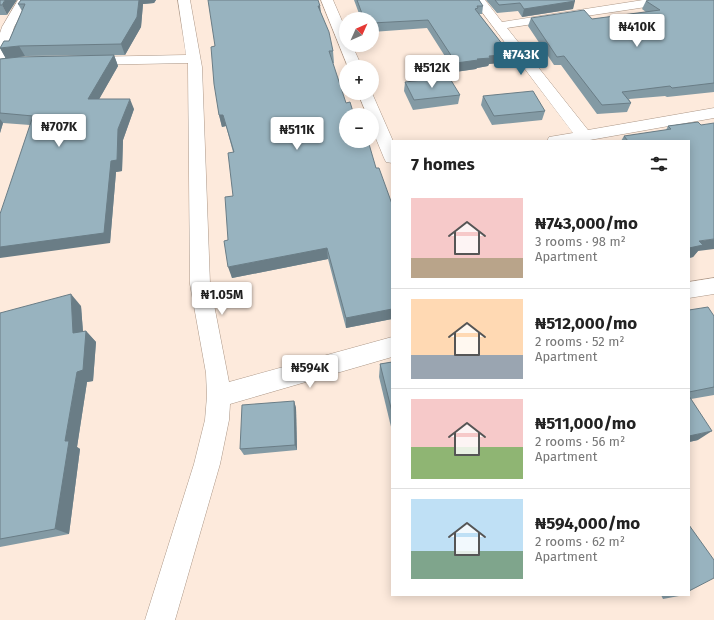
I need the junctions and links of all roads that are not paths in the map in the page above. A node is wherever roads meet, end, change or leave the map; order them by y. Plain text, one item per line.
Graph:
1 (24, 0) edge
2 (184, 0) edge
3 (327, 0) edge
4 (479, 0) edge
5 (666, 0) edge
6 (498, 26) junction
7 (194, 59) junction
8 (352, 60) edge
9 (71, 61) edge
10 (2, 62) edge
11 (368, 100) edge
12 (714, 113) edge
13 (584, 136) junction
14 (561, 140) edge
15 (391, 156) edge
16 (714, 286) edge
17 (690, 290) edge
18 (391, 347) edge
19 (219, 396) junction
20 (160, 620) edge

1 - 10 street
2 - 7 street
3 - 8 street
4 - 6 street
5 - 6 street
6 - 13 street
7 - 9 street
7 - 19 street
11 - 15 street
12 - 13 street
13 - 14 street
16 - 17 street
18 - 19 street
19 - 20 street

